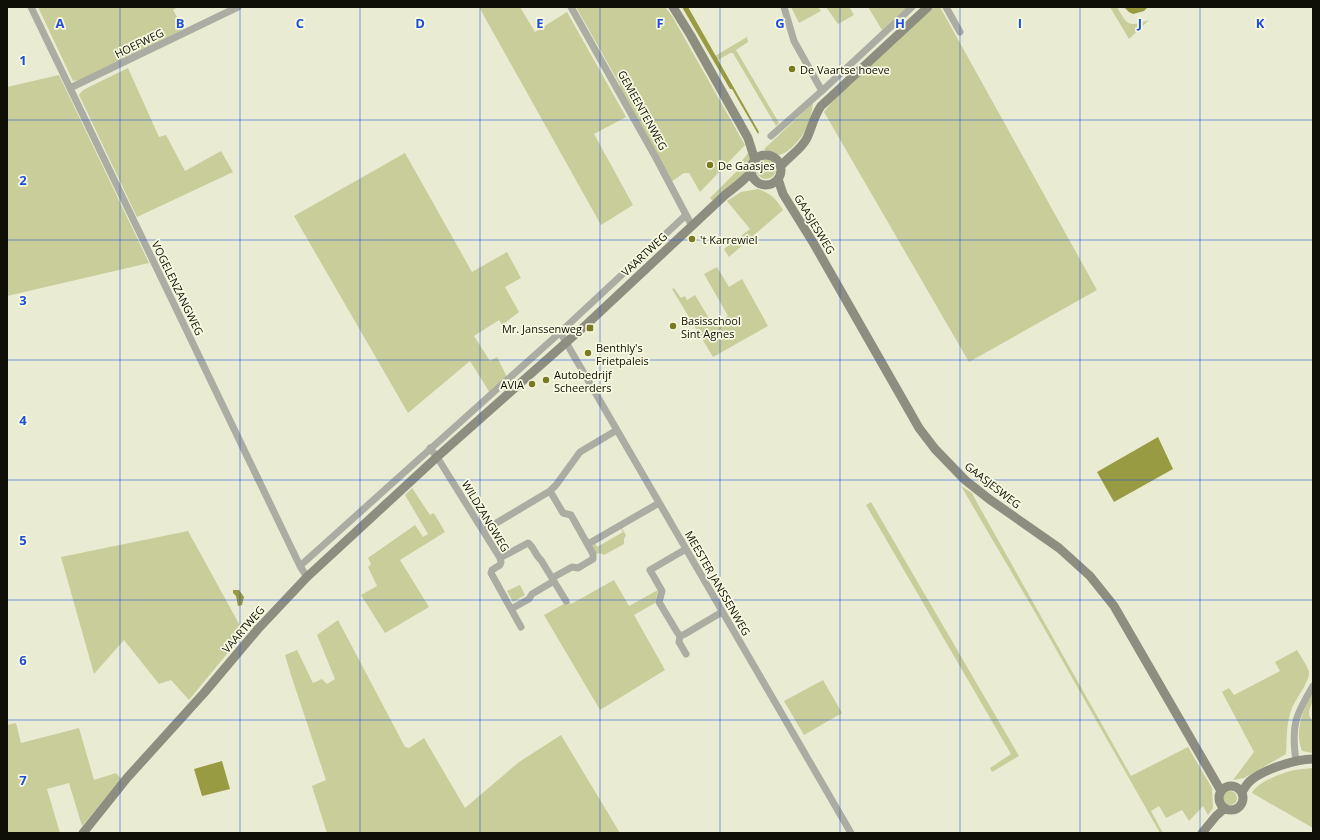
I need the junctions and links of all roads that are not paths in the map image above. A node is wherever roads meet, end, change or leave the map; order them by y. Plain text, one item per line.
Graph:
1 (31, 7) edge
2 (238, 7) edge
3 (571, 7) edge
4 (673, 7) edge
5 (784, 7) edge
6 (912, 7) edge
7 (928, 7) edge
8 (946, 7) edge
9 (960, 32) dead end
10 (70, 88) junction
11 (823, 90) junction
12 (831, 97) junction
13 (771, 136) dead end
14 (748, 138) junction
15 (764, 155) junction
16 (755, 160) junction
17 (778, 162) junction
18 (753, 176) junction
19 (774, 182) junction
20 (686, 215) junction
21 (692, 226) junction
22 (560, 332) junction
23 (567, 343) junction
24 (617, 430) junction
25 (430, 448) junction
26 (437, 457) junction
27 (550, 491) junction
28 (659, 503) junction
29 (483, 531) junction
30 (588, 544) junction
31 (686, 549) junction
32 (500, 558) junction
33 (300, 566) junction
34 (307, 577) junction
35 (553, 580) junction
36 (566, 601) dead end
37 (511, 609) junction
38 (722, 612) junction
39 (522, 627) dead end
40 (680, 636) junction
41 (686, 654) dead end
42 (1313, 686) edge
43 (1313, 759) edge
44 (1296, 761) junction
45 (1223, 789) junction
46 (1239, 790) junction
47 (1223, 806) junction
48 (83, 833) edge
49 (851, 833) edge
50 (1202, 833) edge

1 - 10 street, VOGELENZANGWEG
2 - 10 street, HOEFWEG
3 - 20 street, GEMEENTENWEG
4 - 14 street
5 - 11 street
6 - 11 street
7 - 12 street
8 - 9 street
10 - 33 street, VOGELENZANGWEG
11 - 12 street
11 - 13 street
12 - 17 street
14 - 15 street
14 - 16 street
15 - 16 street
15 - 17 street
16 - 18 street
17 - 19 street
18 - 19 street
18 - 21 street, VAARTWEG
19 - 45 street, GAASJESWEG
20 - 21 street, GEMEENTENWEG
20 - 22 street, VAARTWEG
21 - 23 street, VAARTWEG
22 - 23 street
22 - 25 street, VAARTWEG
23 - 24 street, MEESTER JANSSENWEG
23 - 26 street, VAARTWEG
24 - 27 street
24 - 28 street, MEESTER JANSSENWEG
25 - 26 street
25 - 33 street, VAARTWEG
26 - 29 street, WILDZANGWEG
26 - 34 street, VAARTWEG
27 - 29 street
27 - 30 street
28 - 30 street
28 - 31 street, MEESTER JANSSENWEG
29 - 32 street, WILDZANGWEG
30 - 35 street
31 - 38 street, MEESTER JANSSENWEG
31 - 40 street
32 - 35 street
32 - 37 street, WILDZANGWEG
33 - 34 street, VOGELENZANGWEG
34 - 48 street, VAARTWEG
35 - 36 street
35 - 37 street
37 - 39 street, WILDZANGWEG
38 - 40 street
38 - 49 street, MEESTER JANSSENWEG
40 - 41 street
42 - 44 street
43 - 44 street
44 - 46 street
45 - 46 street
45 - 47 street
46 - 47 street
47 - 50 street

